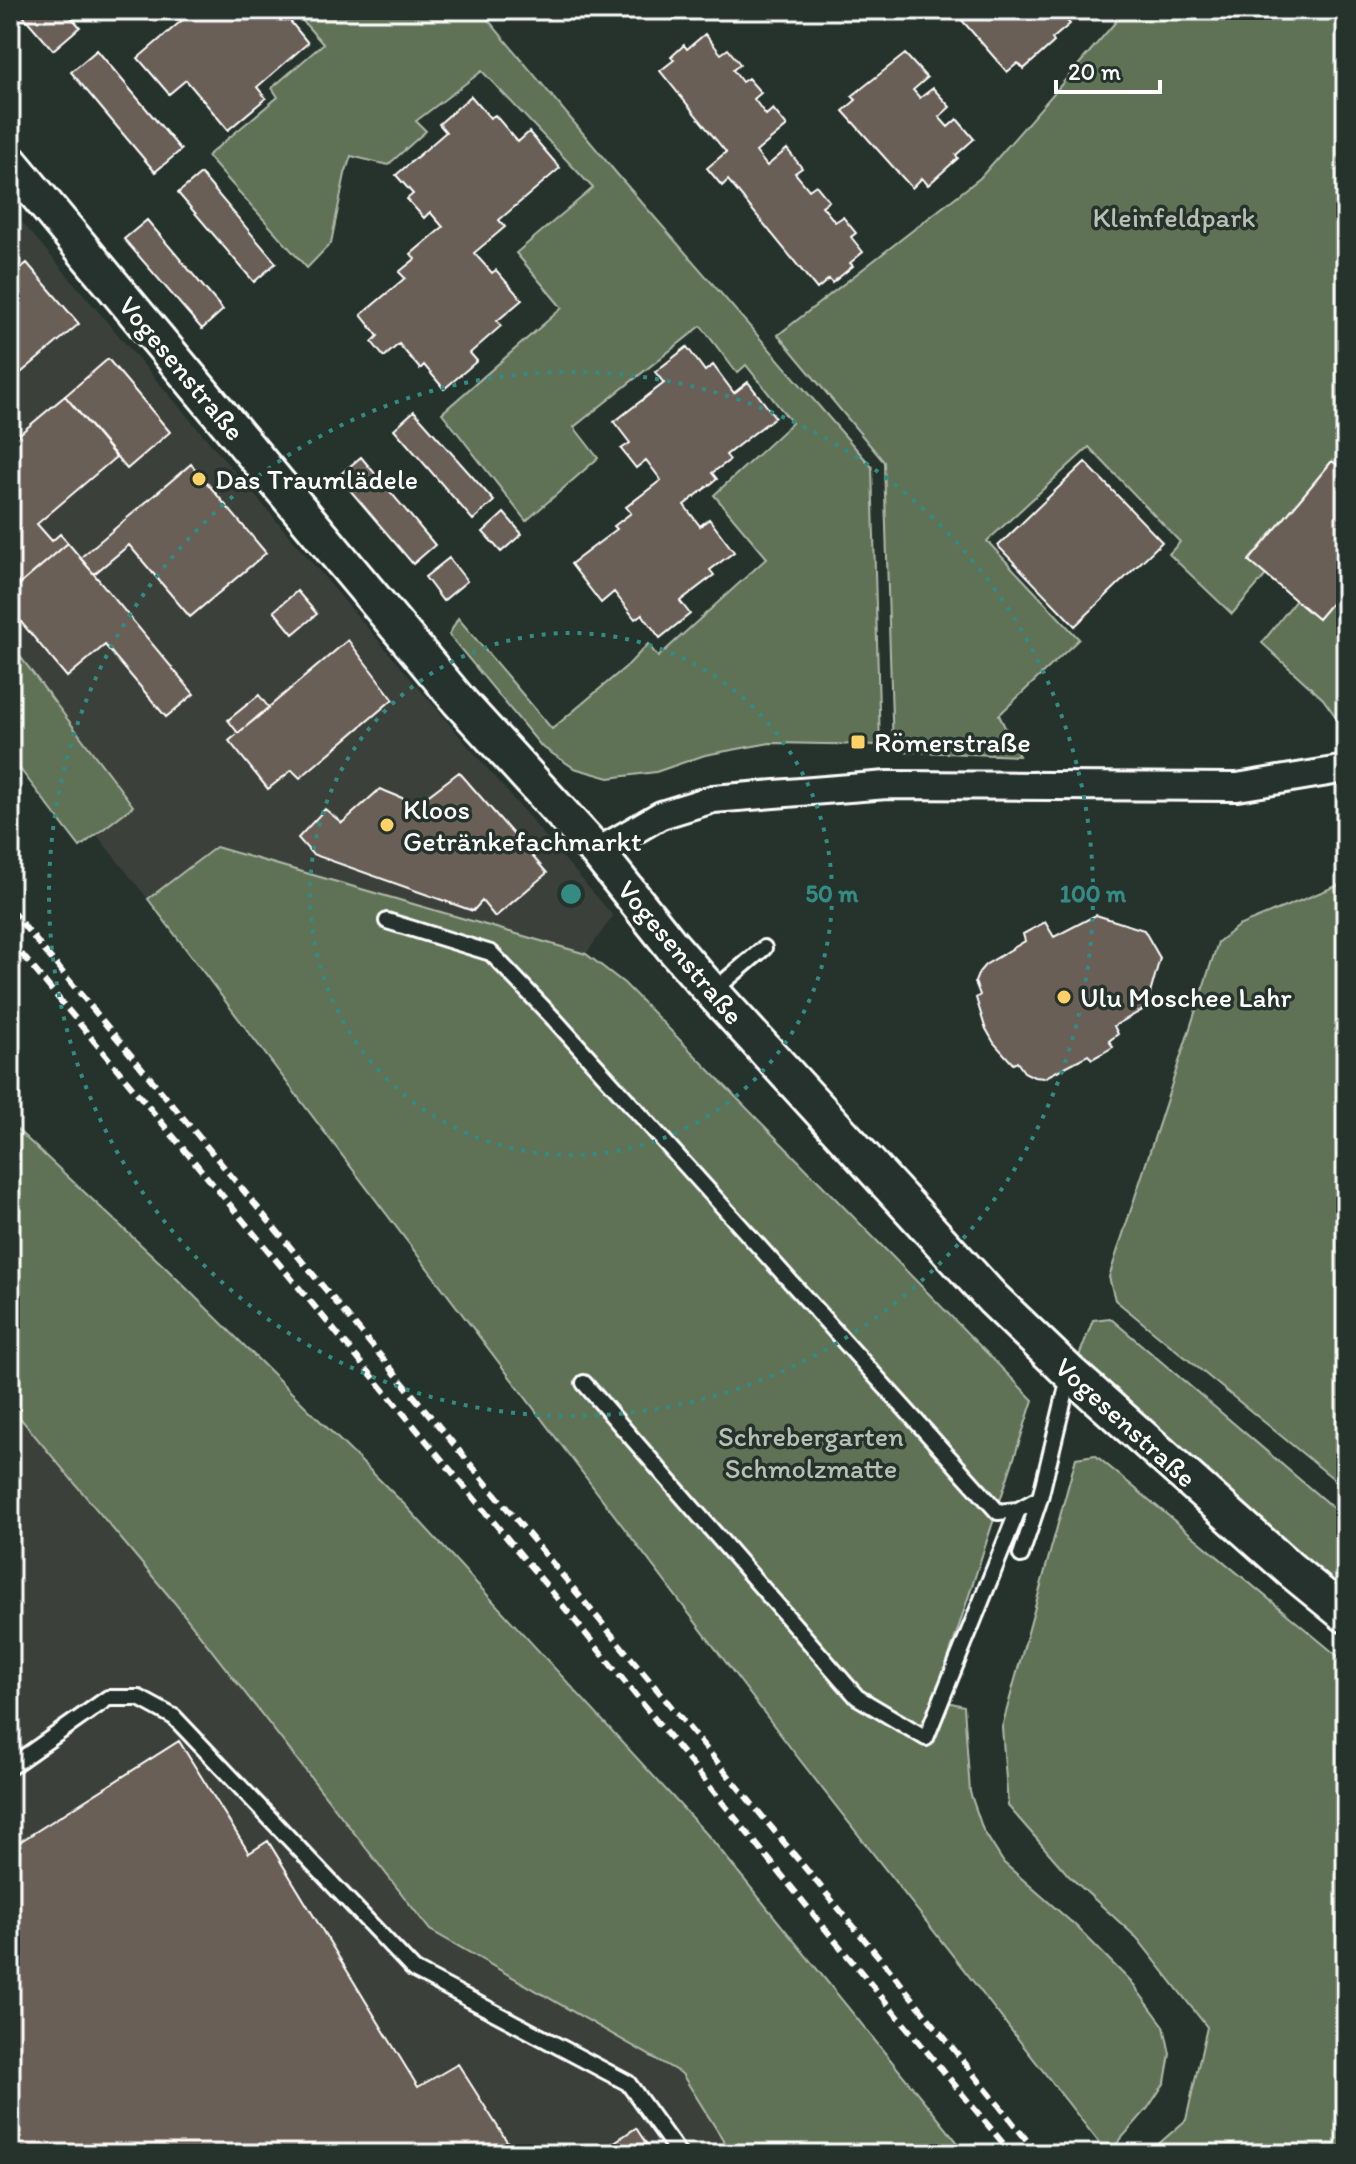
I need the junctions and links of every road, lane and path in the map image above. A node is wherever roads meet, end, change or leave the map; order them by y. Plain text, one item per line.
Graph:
1 (10, 162) edge
2 (1346, 769) edge
3 (597, 852) junction
4 (387, 921) dead end
5 (764, 948) dead end
6 (712, 992) junction
7 (1070, 1373) junction
8 (584, 1383) dead end
9 (1040, 1498) junction
10 (1018, 1510) junction
11 (1021, 1555) dead end
12 (1346, 1615) edge
13 (10, 1767) edge
14 (679, 2154) edge

1 - 3 street, Vogesenstraße
2 - 3 street
3 - 6 street, Vogesenstraße
4 - 10 lane
5 - 6 lane
6 - 7 street, Vogesenstraße
7 - 9 lane
7 - 12 street, Vogesenstraße
8 - 10 lane
9 - 10 lane
9 - 11 lane
13 - 14 lane

